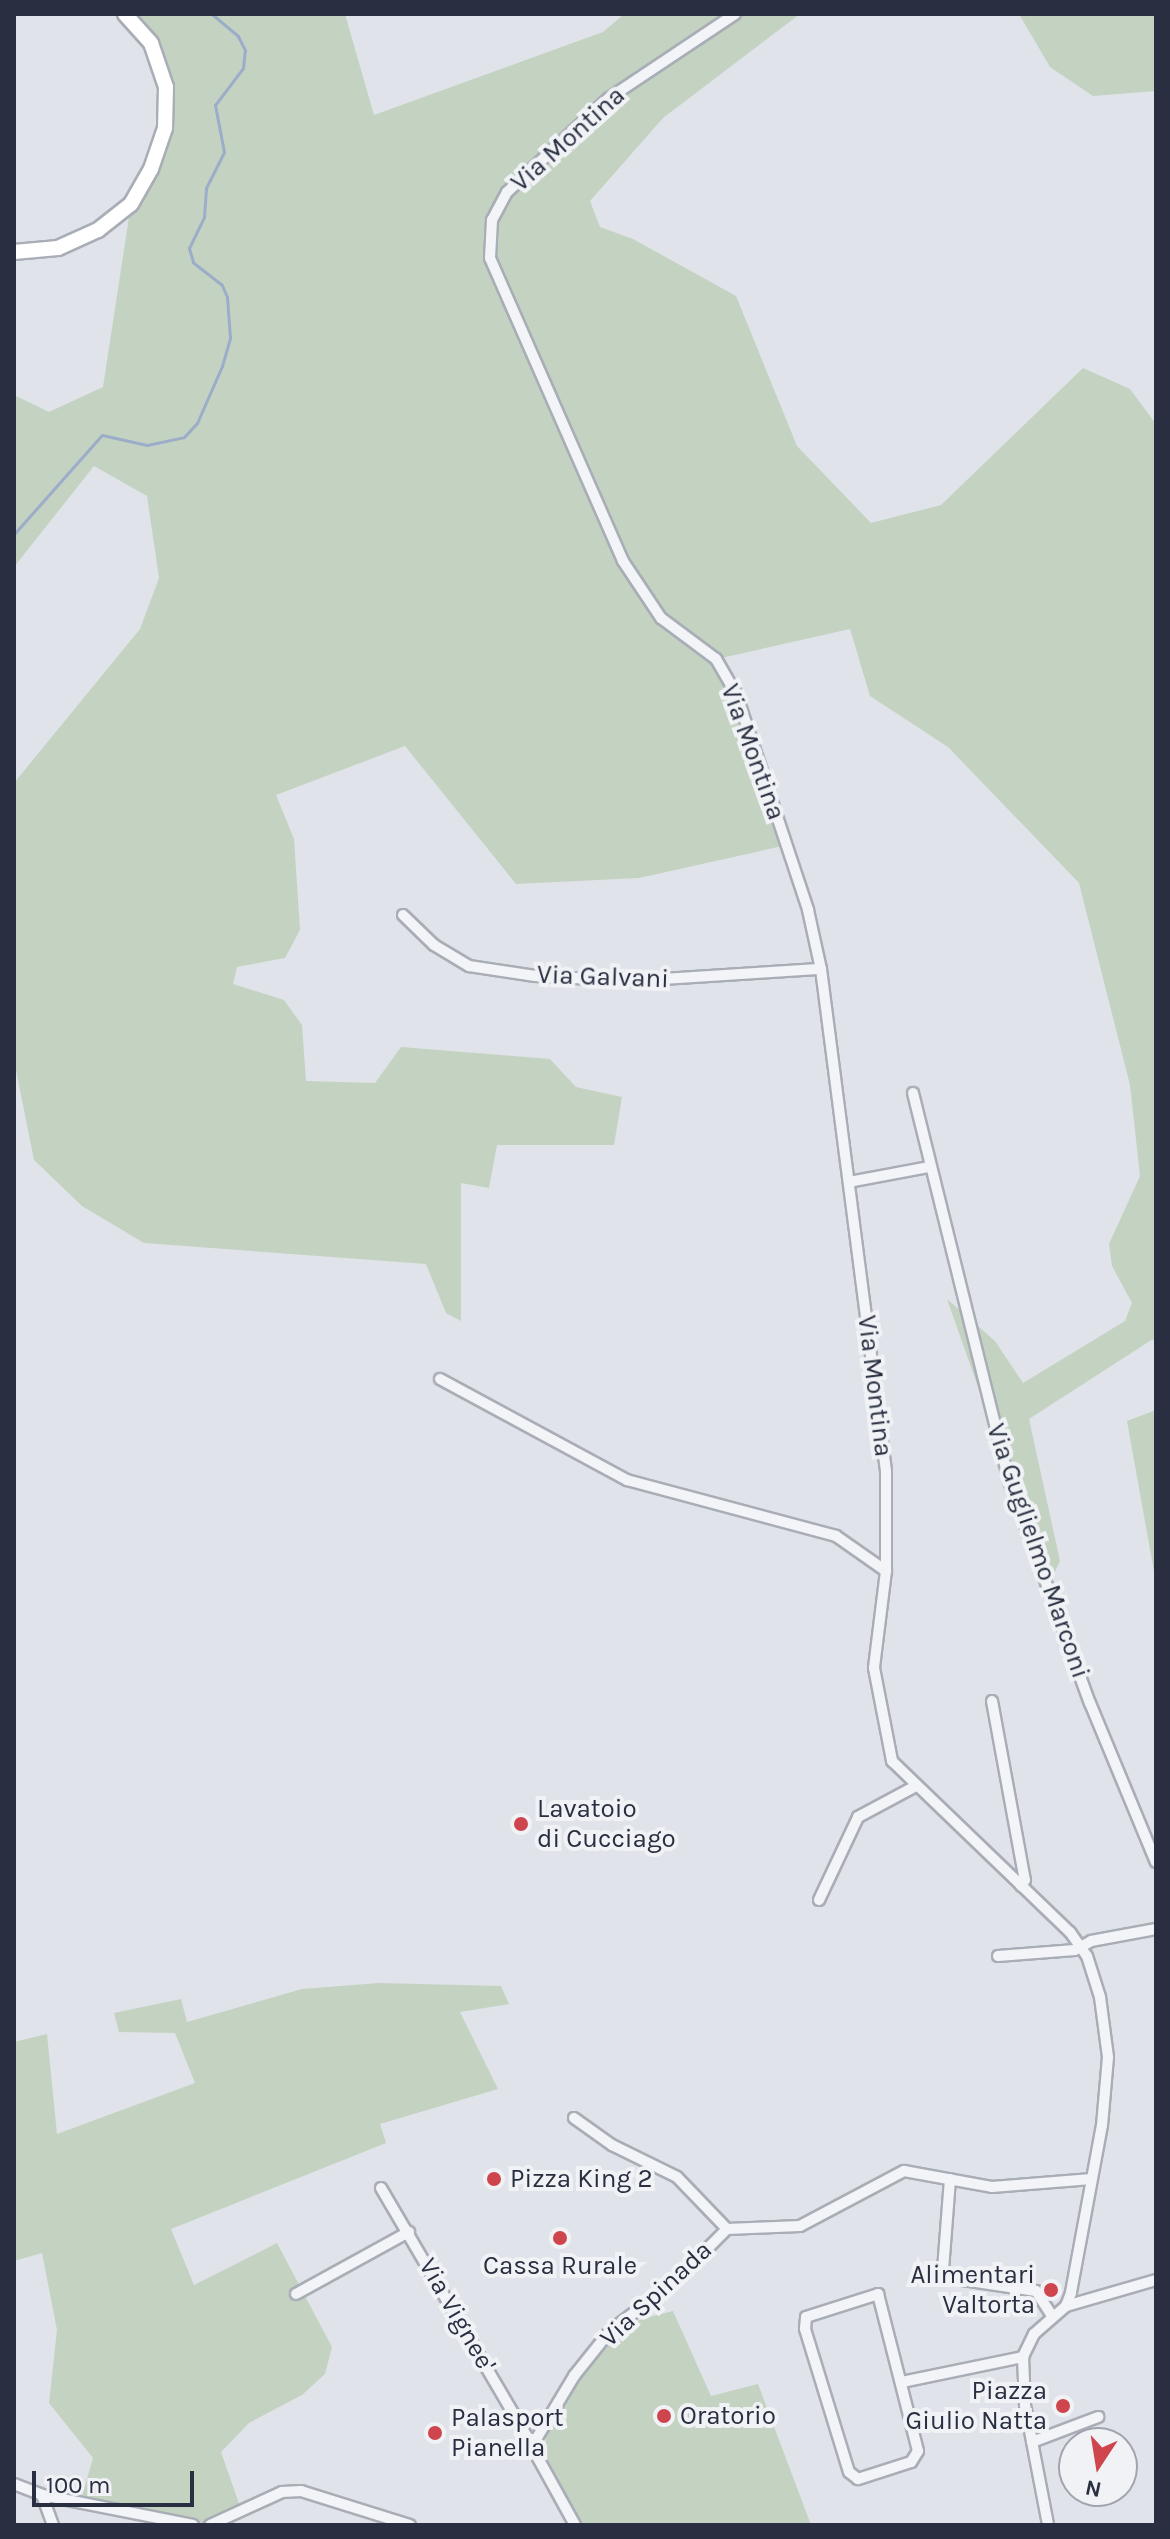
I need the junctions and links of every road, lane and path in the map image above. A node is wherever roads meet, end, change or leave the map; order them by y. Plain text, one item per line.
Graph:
1 (125, 14) edge
2 (735, 14) edge
3 (14, 252) edge
4 (403, 915) dead end
5 (821, 969) junction
6 (913, 1093) dead end
7 (929, 1167) junction
8 (849, 1182) junction
9 (440, 1379) dead end
10 (886, 1571) junction
11 (992, 1701) dead end
12 (914, 1787) junction
13 (1156, 1862) edge
14 (1021, 1886) junction
15 (819, 1900) dead end
16 (1156, 1929) edge
17 (1081, 1945) junction
18 (998, 1956) dead end
19 (574, 2118) dead end
20 (950, 2179) junction
21 (1092, 2179) junction
22 (381, 2188) dead end
23 (727, 2229) junction
24 (409, 2232) junction
25 (1155, 2281) edge
26 (296, 2294) dead end
27 (1066, 2306) junction
28 (1052, 2316) junction
29 (1023, 2357) junction
30 (902, 2382) junction
31 (1098, 2417) dead end
32 (535, 2441) junction
33 (1032, 2442) junction
34 (14, 2484) edge
35 (42, 2495) junction
36 (151, 2522) edge
37 (53, 2525) edge
38 (193, 2525) edge
39 (210, 2525) edge
40 (410, 2525) edge
41 (575, 2525) edge
42 (1048, 2525) edge

1 - 3 main road
2 - 5 street, Via Montina
4 - 5 street, Via Galvani
5 - 8 street, Via Montina
6 - 7 street, Via Guglielmo Marconi
7 - 8 street
7 - 13 street, Via Guglielmo Marconi
8 - 10 street, Via Montina
9 - 10 street
10 - 12 street, Via Montina
11 - 14 street
12 - 14 street, Via Montina
12 - 15 street
14 - 17 street, Via Montina
16 - 17 street
17 - 18 street
17 - 21 street
19 - 23 street
20 - 21 street
20 - 23 street
20 - 28 street
21 - 27 street
22 - 24 street, Via Vignee'
23 - 32 street, Via Spinada
24 - 26 street
24 - 32 street, Via Vignee'
25 - 27 street
27 - 28 street
28 - 29 street
29 - 30 street
29 - 33 street
30 - 30 street
31 - 33 street
32 - 41 street, Via Vignee'
33 - 42 street
34 - 35 street
35 - 36 street
35 - 37 street
36 - 38 street
39 - 40 street

